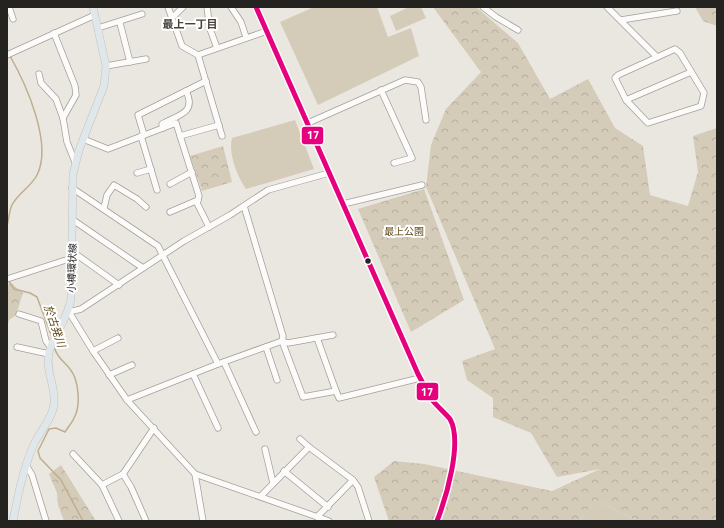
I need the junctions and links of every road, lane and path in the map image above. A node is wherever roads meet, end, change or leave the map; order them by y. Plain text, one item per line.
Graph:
1 (9, 7) edge
2 (94, 7) edge
3 (168, 7) edge
4 (183, 7) edge
5 (207, 7) edge
6 (231, 7) edge
7 (256, 7) edge
8 (483, 7) edge
9 (607, 7) edge
10 (677, 11) dead end
11 (142, 14) dead end
12 (95, 15) junction
13 (172, 18) junction
14 (13, 19) dead end
15 (621, 20) junction
16 (120, 23) junction
17 (98, 28) junction
18 (518, 30) dead end
19 (267, 31) junction
20 (54, 33) junction
21 (246, 38) junction
22 (216, 48) junction
23 (9, 54) edge
24 (198, 55) junction
25 (657, 56) junction
26 (146, 59) dead end
27 (130, 62) junction
28 (106, 66) junction
29 (691, 72) junction
30 (39, 74) dead end
31 (206, 81) junction
32 (380, 90) junction
33 (186, 91) junction
34 (626, 100) junction
35 (63, 118) junction
36 (426, 120) dead end
37 (308, 123) junction
38 (219, 124) junction
39 (163, 128) junction
40 (142, 136) junction
41 (180, 136) junction
42 (222, 136) dead end
43 (83, 139) junction
44 (76, 162) junction
45 (394, 163) dead end
46 (151, 169) junction
47 (192, 172) junction
48 (137, 173) dead end
49 (329, 173) junction
50 (170, 184) dead end
51 (422, 185) dead end
52 (72, 188) junction
53 (157, 190) dead end
54 (198, 200) junction
55 (343, 204) junction
56 (244, 206) junction
57 (146, 207) dead end
58 (104, 208) junction
59 (170, 212) dead end
60 (73, 220) junction
61 (209, 227) junction
62 (72, 255) junction
63 (164, 255) junction
64 (142, 268) junction
65 (7, 279) edge
66 (119, 285) junction
67 (69, 312) junction
68 (18, 314) dead end
69 (333, 335) dead end
70 (118, 338) dead end
71 (317, 338) junction
72 (282, 341) junction
73 (16, 347) dead end
74 (266, 347) junction
75 (50, 349) junction
76 (93, 351) junction
77 (221, 363) junction
78 (132, 365) dead end
79 (194, 374) junction
80 (109, 375) junction
81 (420, 378) junction
82 (277, 380) dead end
83 (336, 391) junction
84 (127, 400) junction
85 (154, 428) junction
86 (218, 428) dead end
87 (256, 432) dead end
88 (300, 439) dead end
89 (309, 447) junction
90 (265, 449) dead end
91 (73, 454) dead end
92 (26, 465) junction
93 (284, 471) junction
94 (123, 474) junction
95 (195, 474) junction
96 (352, 480) junction
97 (273, 483) junction
98 (102, 485) junction
99 (261, 496) junction
100 (328, 507) junction
101 (317, 517) junction
102 (13, 521) edge
103 (46, 521) edge
104 (119, 521) edge
105 (146, 521) edge
106 (203, 521) edge
107 (329, 521) edge
108 (369, 521) edge
109 (437, 521) edge

1 - 14 street
2 - 12 main road, 小樽環状線
3 - 13 street
4 - 13 street
5 - 22 street
6 - 21 street
7 - 19 street
8 - 18 street
9 - 15 street
10 - 15 street
11 - 16 street
12 - 17 main road, 小樽環状線
12 - 20 street
13 - 24 street
15 - 25 street
16 - 17 street
16 - 27 street
17 - 28 main road, 小樽環状線
19 - 21 street
19 - 37 street
20 - 23 street
20 - 35 street
21 - 22 street
22 - 24 street
24 - 31 street
25 - 29 street
25 - 34 street
26 - 27 street
27 - 28 street
28 - 43 main road, 小樽環状線
29 - 34 street
29 - 34 street
30 - 35 street
31 - 33 street
31 - 38 street
32 - 36 street
32 - 37 street
32 - 45 street
33 - 39 street
33 - 40 street
35 - 44 street
37 - 49 street
38 - 41 street
38 - 42 street
39 - 40 street
39 - 41 street
40 - 43 street
40 - 46 street
41 - 47 street
43 - 44 main road, 小樽環状線
44 - 52 main road, 小樽環状線
46 - 48 street
46 - 53 street
47 - 50 street
47 - 54 street
49 - 55 street
49 - 56 street
51 - 55 street
52 - 58 street
52 - 60 main road, 小樽環状線
54 - 59 street
54 - 61 street
55 - 81 street
56 - 61 street
56 - 72 street
57 - 58 street
58 - 63 street
60 - 62 main road, 小樽環状線
60 - 64 street
61 - 63 street
62 - 65 street
62 - 66 street
62 - 67 main road, 小樽環状線
63 - 64 street
63 - 77 street
64 - 66 street
66 - 67 street
67 - 75 main road, 小樽環状線
67 - 76 street
68 - 75 street
69 - 71 street
70 - 76 street
71 - 72 street
71 - 83 street
72 - 74 street
72 - 83 street
73 - 75 street
74 - 77 street
74 - 82 street
75 - 92 main road, 小樽環状線
76 - 80 street
77 - 79 street
77 - 87 street
78 - 80 street
79 - 84 street
79 - 86 street
80 - 84 street
81 - 83 street
81 - 109 street
84 - 85 street
85 - 94 street
85 - 95 street
88 - 89 street
89 - 93 street
89 - 96 street
90 - 97 street
91 - 98 street
92 - 102 main road, 小樽環状線
92 - 103 street
93 - 97 street
93 - 100 street
94 - 98 street
94 - 105 street
95 - 99 street
95 - 106 street
96 - 100 street
96 - 108 street
97 - 99 street
98 - 104 street
99 - 101 street
100 - 101 street
101 - 107 street

